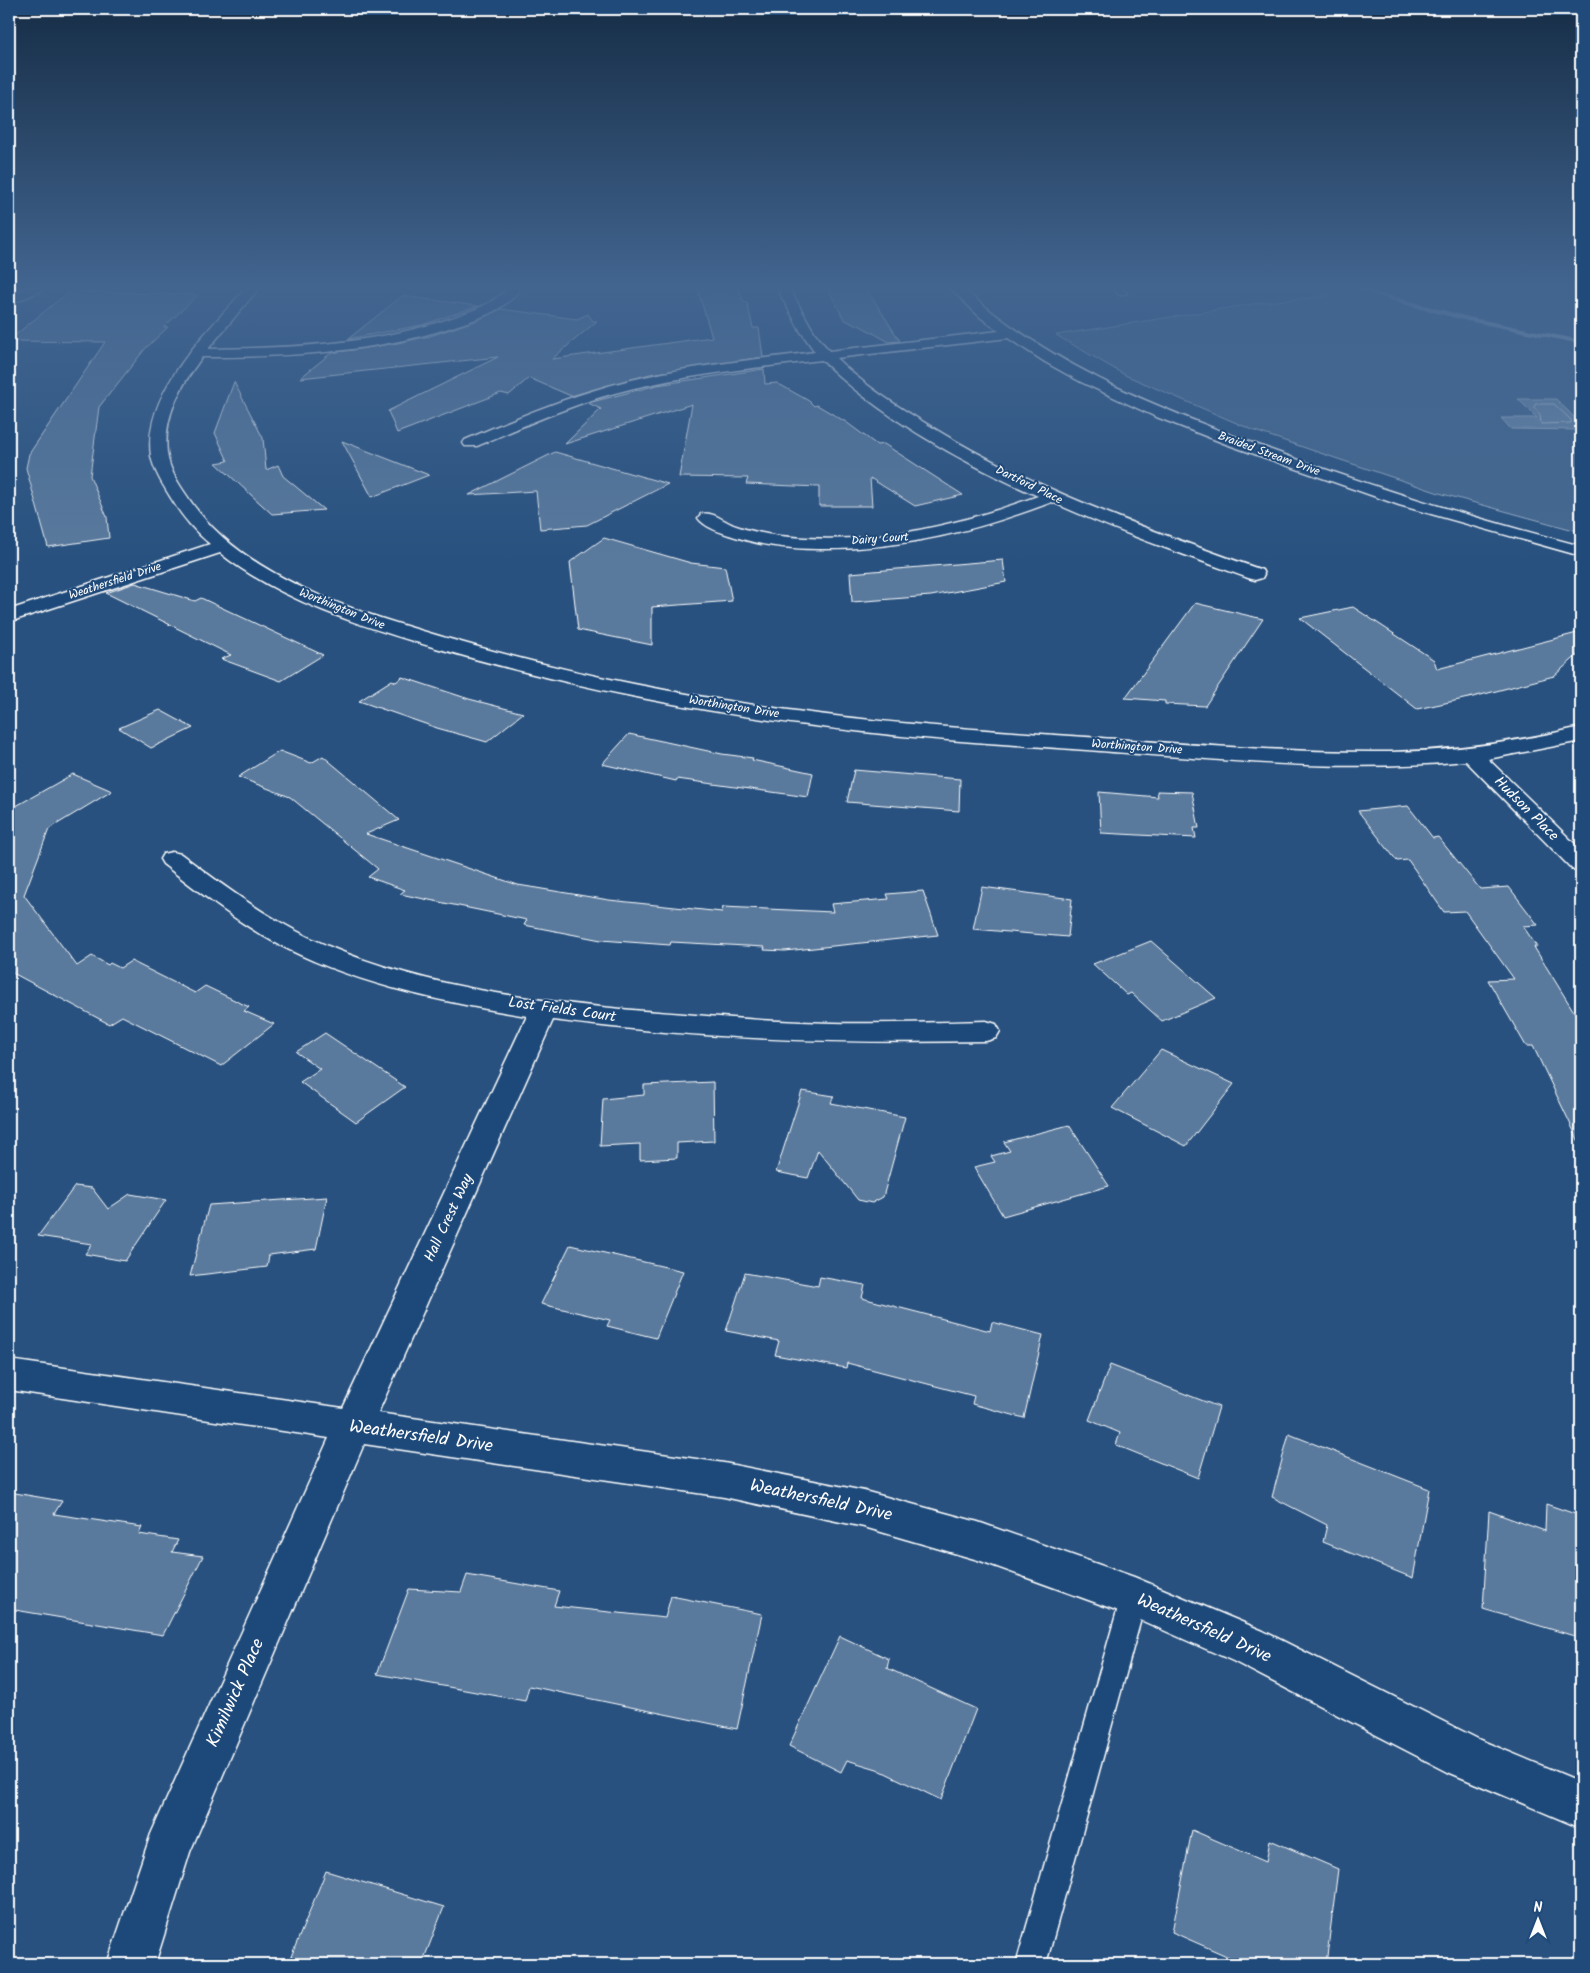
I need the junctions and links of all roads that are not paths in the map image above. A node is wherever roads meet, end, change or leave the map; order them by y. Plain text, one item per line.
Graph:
1 (178, 380) edge
2 (655, 380) edge
3 (856, 380) edge
4 (1090, 380) edge
5 (471, 443) dead end
6 (1051, 497) junction
7 (707, 518) dead end
8 (222, 546) junction
9 (1581, 551) edge
10 (1254, 574) dead end
11 (9, 616) edge
12 (1581, 734) edge
13 (1471, 754) junction
14 (172, 859) dead end
15 (1581, 864) edge
16 (544, 1009) junction
17 (986, 1032) dead end
18 (9, 1375) edge
19 (353, 1427) junction
20 (1134, 1597) junction
21 (1581, 1805) edge
22 (131, 1964) edge
23 (1031, 1964) edge

1 - 8 street, Worthington Drive
2 - 5 street
3 - 6 street, Dartford Place
4 - 9 street, Braided Stream Drive
6 - 7 street, Dairy Court
6 - 10 street, Dartford Place
8 - 11 street, Weathersfield Drive
8 - 13 street, Worthington Drive
12 - 13 street, Worthington Drive
13 - 15 street, Hudson Place
14 - 16 street, Lost Fields Court
16 - 17 street, Lost Fields Court
16 - 19 street, Hall Crest Way
18 - 19 street, Weathersfield Drive
19 - 20 street, Weathersfield Drive
19 - 22 street, Kimilwick Place
20 - 21 street, Weathersfield Drive
20 - 23 lane

